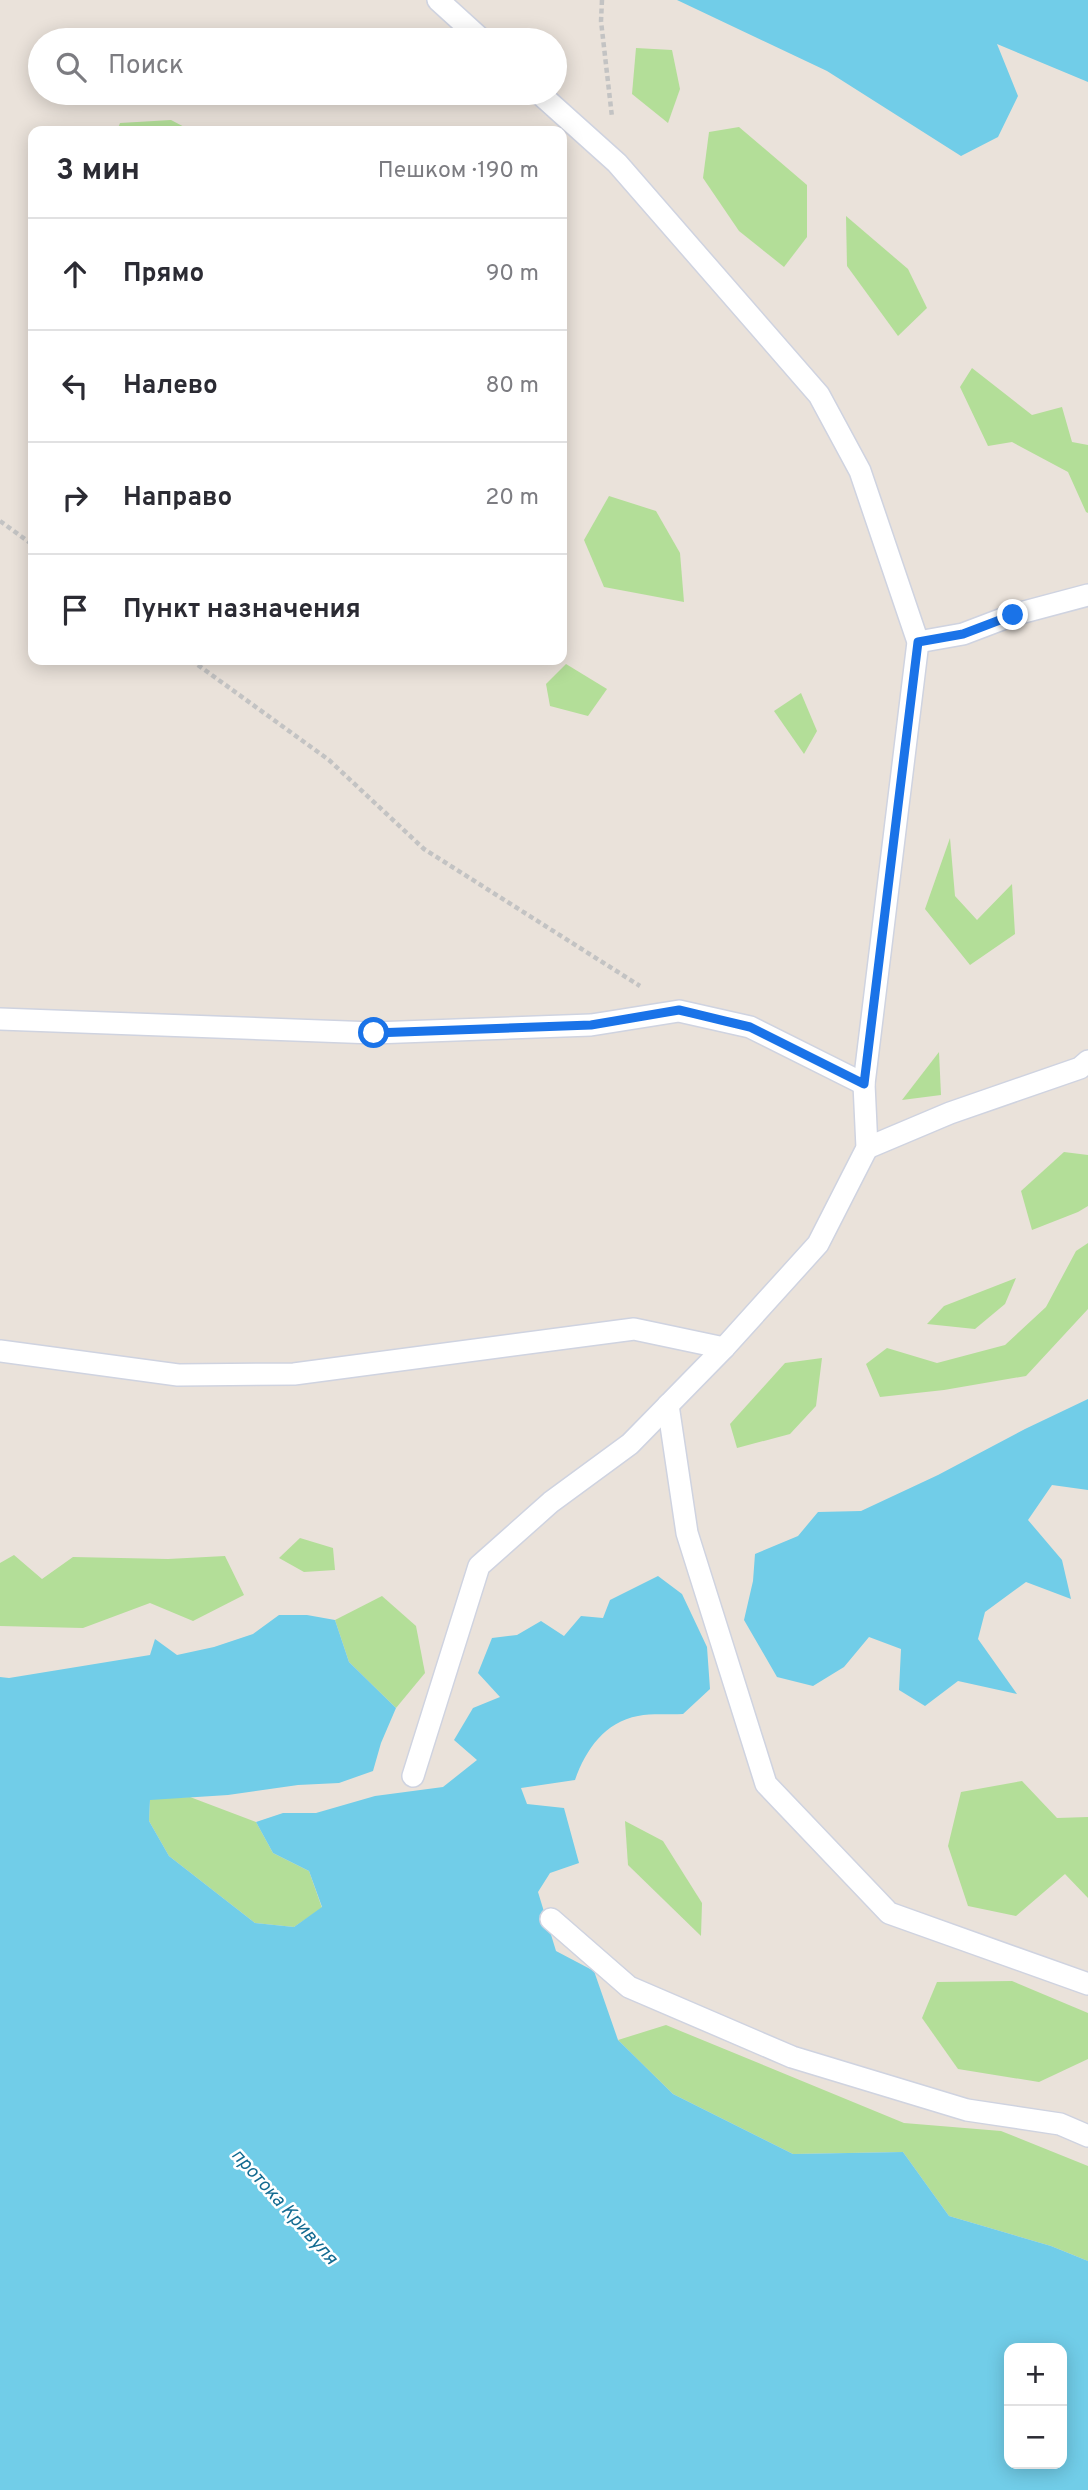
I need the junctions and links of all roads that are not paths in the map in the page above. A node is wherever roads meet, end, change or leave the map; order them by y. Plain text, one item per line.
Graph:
1 (438, 0) edge
2 (468, 28) edge
3 (552, 105) edge
4 (1088, 595) edge
5 (918, 642) junction
6 (0, 1020) edge
7 (1088, 1061) edge
8 (864, 1084) junction
9 (867, 1148) junction
10 (724, 1348) junction
11 (0, 1351) edge
12 (668, 1405) junction
13 (413, 1776) dead end
14 (551, 1919) dead end
15 (1088, 1984) edge
16 (1088, 2136) edge

1 - 2 lane
3 - 5 lane
4 - 5 lane
5 - 8 lane
6 - 8 lane
7 - 9 lane
8 - 9 lane
9 - 10 lane
10 - 11 lane
10 - 12 lane
12 - 13 lane
12 - 15 lane
14 - 16 lane

